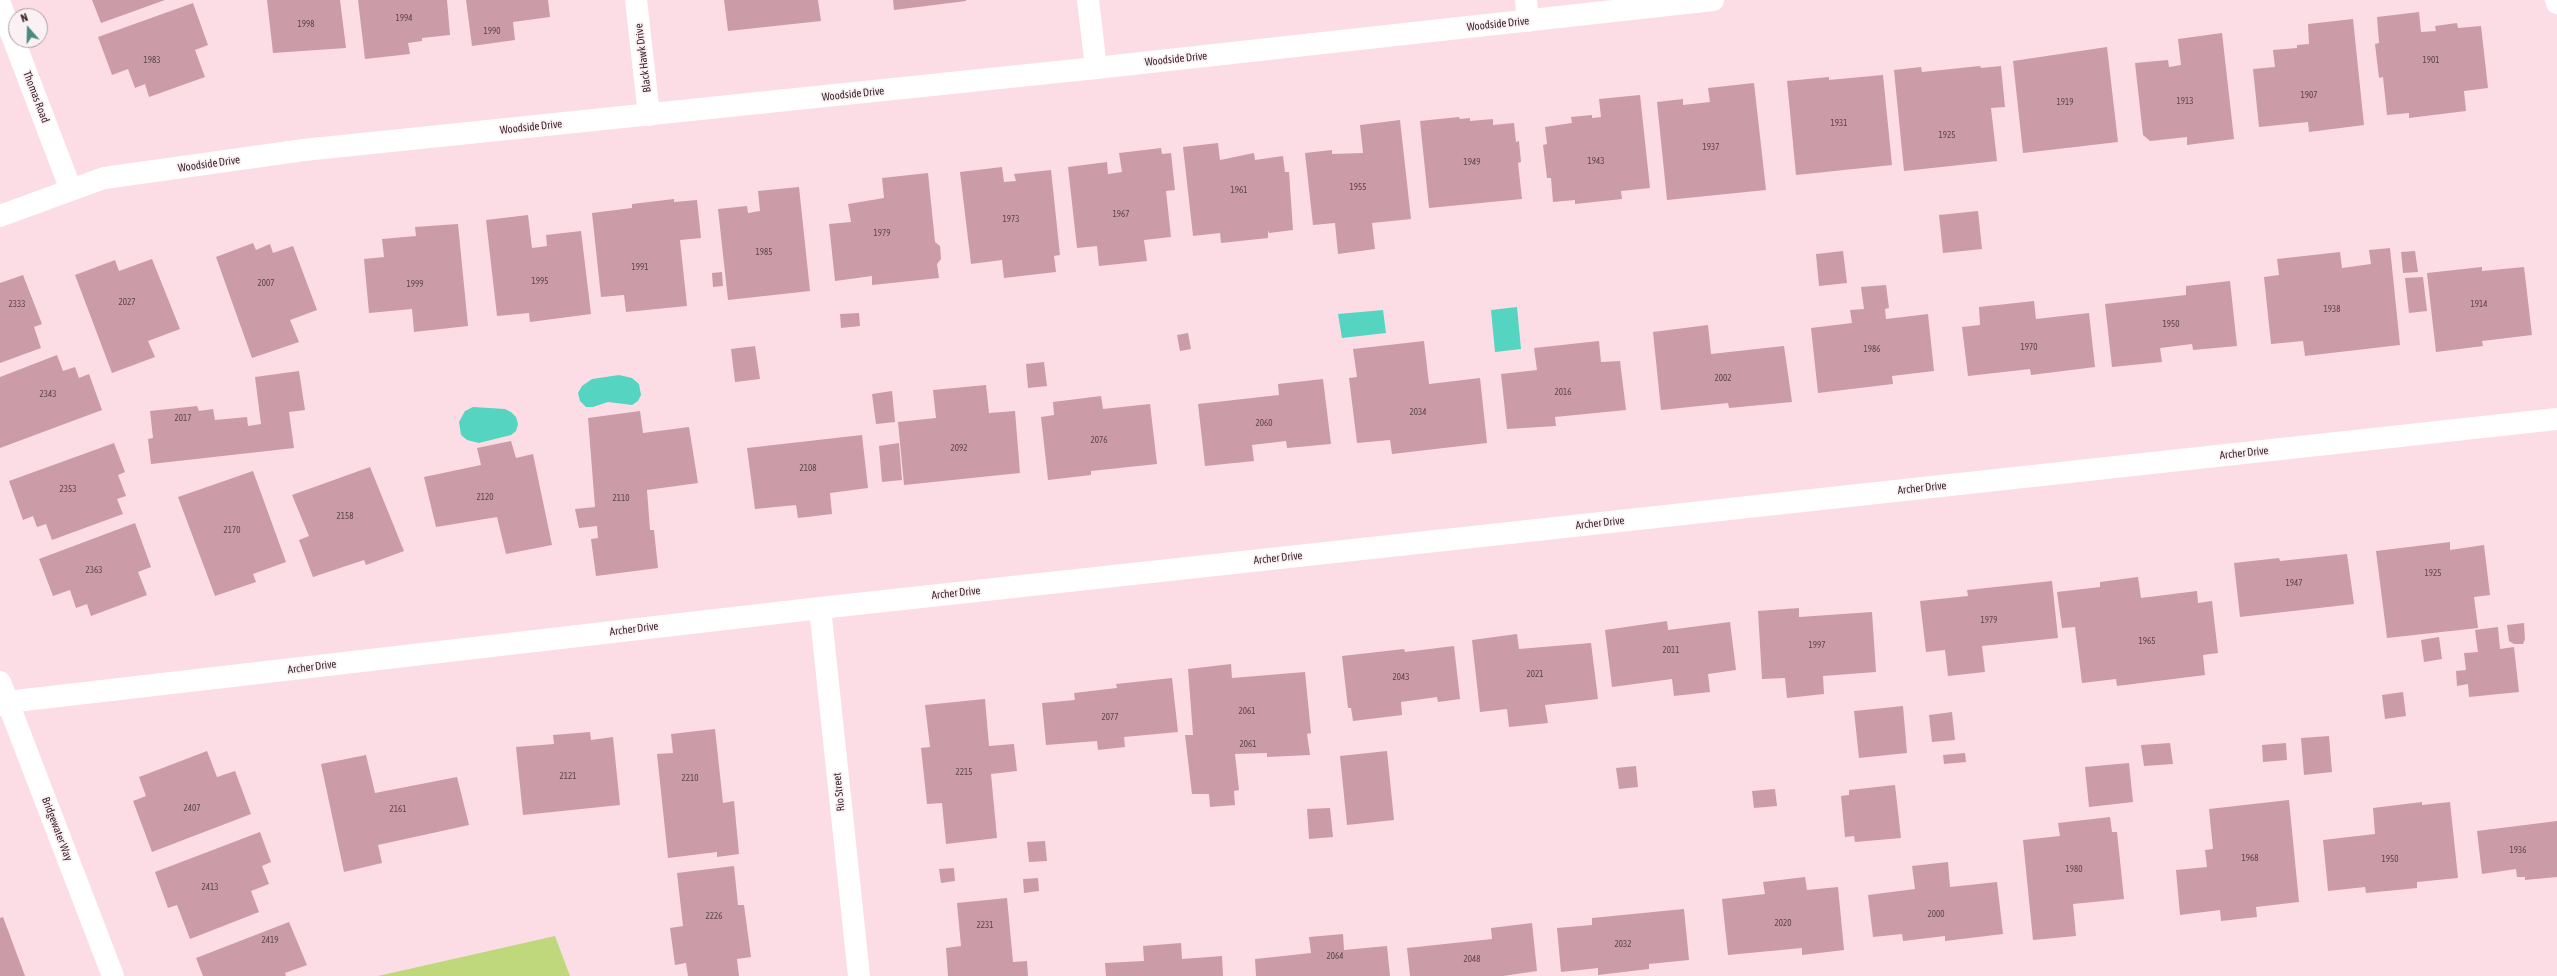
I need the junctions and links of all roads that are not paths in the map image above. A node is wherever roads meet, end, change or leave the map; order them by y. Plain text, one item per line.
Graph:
1 (636, 0) edge
2 (1088, 0) edge
3 (1713, 0) edge
4 (2556, 0) edge
5 (2557, 3) edge
6 (0, 4) edge
7 (1527, 11) edge
8 (1096, 68) junction
9 (649, 115) junction
10 (71, 190) junction
11 (0, 216) edge
12 (2557, 419) edge
13 (820, 608) junction
14 (0, 682) edge
15 (4, 704) edge
16 (113, 976) edge
17 (859, 976) edge

1 - 9 street, Black Hawk Drive
2 - 8 street
3 - 7 street, Woodside Drive
4 - 5 street
6 - 10 street, Thomas Road
7 - 8 street, Woodside Drive
8 - 9 street, Woodside Drive
9 - 10 street, Woodside Drive
10 - 11 street, Woodside Drive
12 - 13 street, Archer Drive
13 - 15 street, Archer Drive
13 - 17 street, Rio Street
14 - 15 street, Bridgewater Way
15 - 16 street, Bridgewater Way

